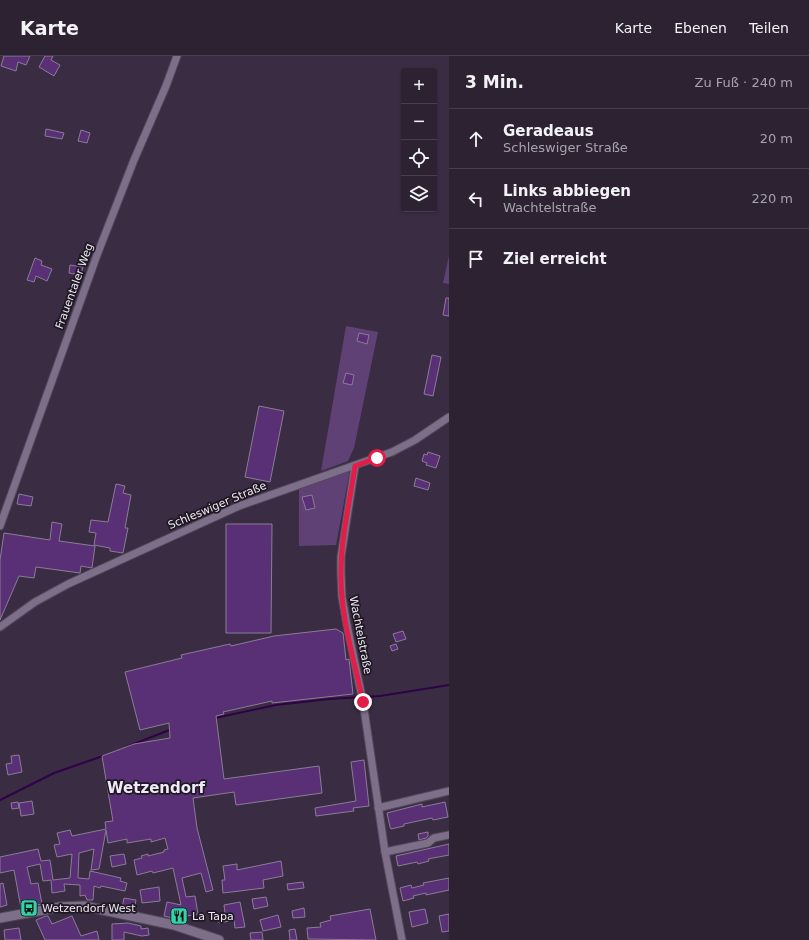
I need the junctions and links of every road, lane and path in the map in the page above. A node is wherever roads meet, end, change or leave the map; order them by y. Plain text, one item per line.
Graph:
1 (176, 56) edge
2 (449, 417) edge
3 (355, 466) junction
4 (0, 526) edge
5 (0, 627) edge
6 (449, 791) edge
7 (378, 808) junction
8 (449, 835) edge
9 (385, 852) junction
10 (0, 918) edge
11 (219, 940) edge
12 (402, 940) edge

1 - 4 street, Frauentaler Weg
2 - 3 street, Schleswiger Straße
3 - 5 street, Schleswiger Straße
3 - 7 street, Wachtelstraße
6 - 7 street
7 - 9 street, Wachtelstraße
8 - 9 street
9 - 12 street, Wachtelstraße
10 - 11 street

